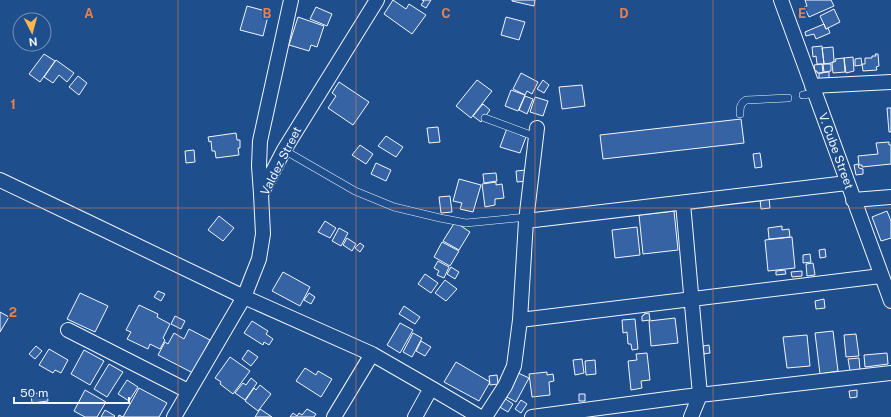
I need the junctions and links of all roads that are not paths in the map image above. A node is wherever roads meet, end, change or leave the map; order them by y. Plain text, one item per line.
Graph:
1 (291, 0) edge
2 (377, 0) edge
3 (781, 0) edge
4 (891, 82) edge
5 (810, 92) junction
6 (788, 98) dead end
7 (740, 114) dead end
8 (485, 118) dead end
9 (537, 133) joint
10 (284, 150) junction
11 (0, 180) edge
12 (847, 183) junction
13 (261, 194) junction
14 (891, 197) edge
15 (854, 200) junction
16 (683, 203) junction
17 (527, 219) junction
18 (881, 276) junction
19 (244, 297) junction
20 (691, 299) junction
21 (891, 301) edge
22 (520, 320) junction
23 (68, 330) dead end
24 (372, 354) junction
25 (891, 373) edge
26 (431, 388) junction
27 (188, 391) junction
28 (700, 395) junction
29 (174, 417) edge
30 (334, 417) edge
31 (415, 417) edge
32 (480, 417) edge
33 (485, 417) edge
34 (532, 417) edge
35 (691, 417) edge

1 - 13 street
2 - 10 street, Valdez Street
3 - 5 street, V. Cube Street
4 - 5 street
5 - 12 street, V. Cube Street
6 - 7 lane
8 - 9 lane
9 - 17 street
10 - 13 street, Valdez Street
10 - 17 lane
11 - 19 street
12 - 15 street, V. Cube Street
12 - 16 street
13 - 19 street, Valdez Street
14 - 15 street
15 - 18 street, V. Cube Street
16 - 17 street
16 - 20 street
17 - 22 street
18 - 20 street
18 - 21 street, V. Cube Street
19 - 24 street
19 - 27 street, Valdez Street
20 - 22 street
20 - 28 street
22 - 33 street
23 - 27 street
24 - 26 street
24 - 30 street
25 - 28 street
26 - 31 street
26 - 32 street
27 - 29 street, Valdez Street
28 - 34 street
28 - 35 street

